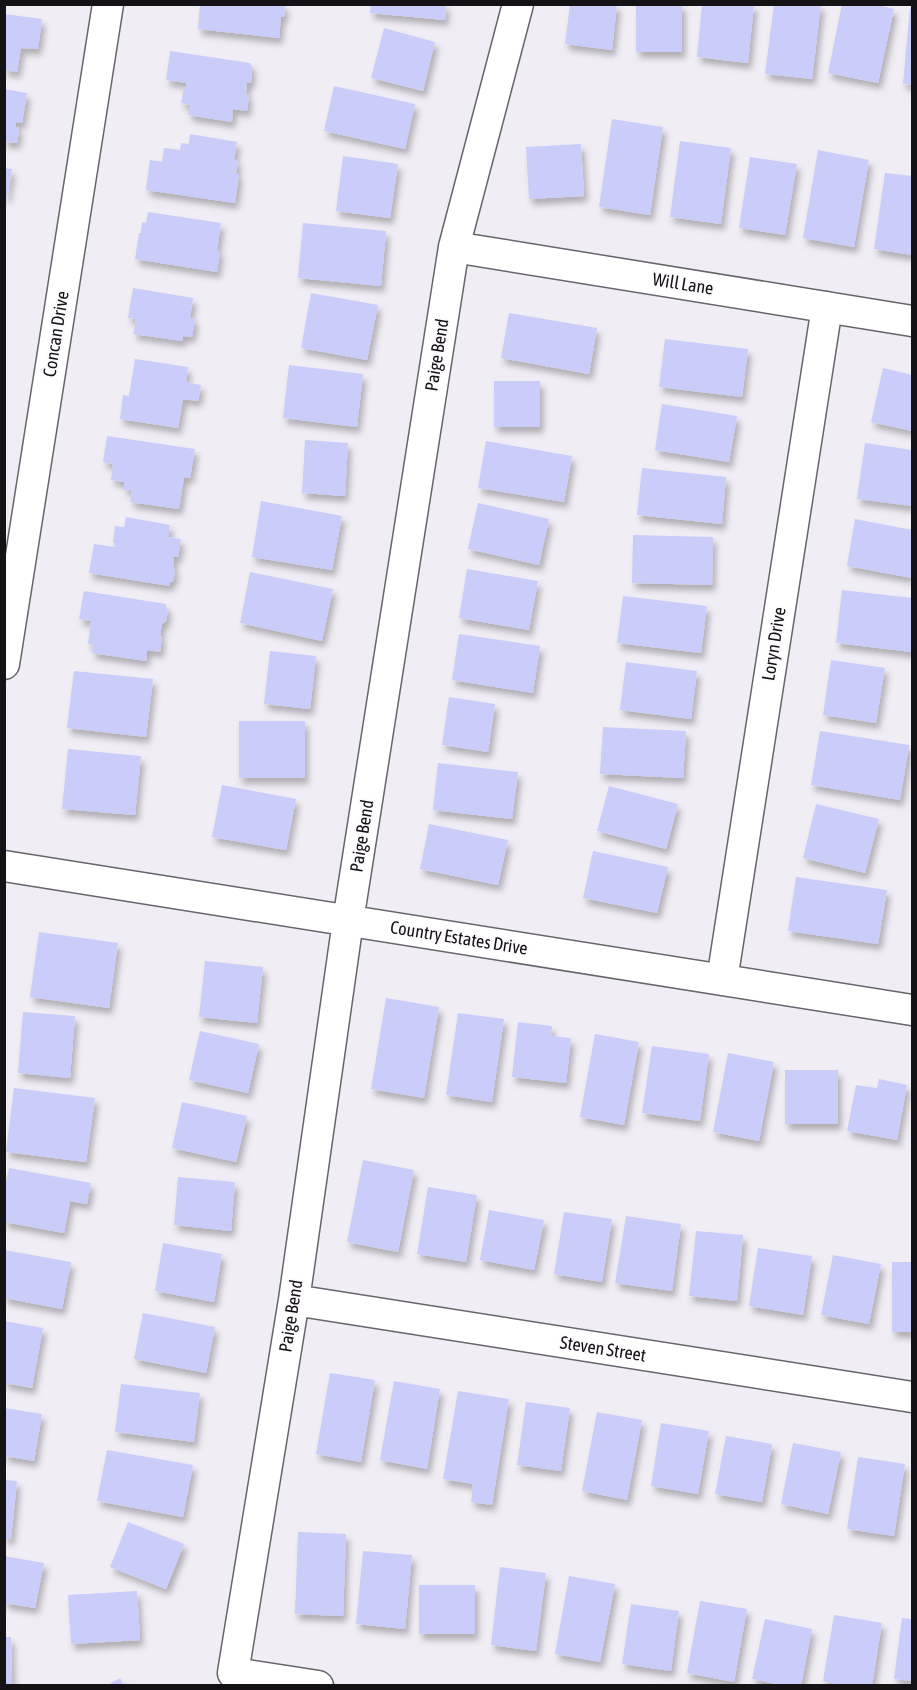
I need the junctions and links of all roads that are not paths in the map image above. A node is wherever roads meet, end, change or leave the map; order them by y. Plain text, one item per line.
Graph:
1 (108, 4) edge
2 (518, 4) edge
3 (453, 248) junction
4 (827, 307) junction
5 (912, 321) edge
6 (4, 664) edge
7 (4, 866) edge
8 (348, 921) junction
9 (722, 980) junction
10 (912, 1010) edge
11 (294, 1300) junction
12 (912, 1397) edge
13 (318, 1686) edge

1 - 6 street, Concan Drive
2 - 3 street, Paige Bend
3 - 4 street, Will Lane
3 - 8 street, Paige Bend
4 - 5 street, Will Lane
4 - 9 street, Loryn Drive
7 - 8 street, Country Estates Drive
8 - 9 street, Country Estates Drive
8 - 11 street, Paige Bend
9 - 10 street, Country Estates Drive
11 - 12 street, Steven Street
11 - 13 street, Paige Bend

